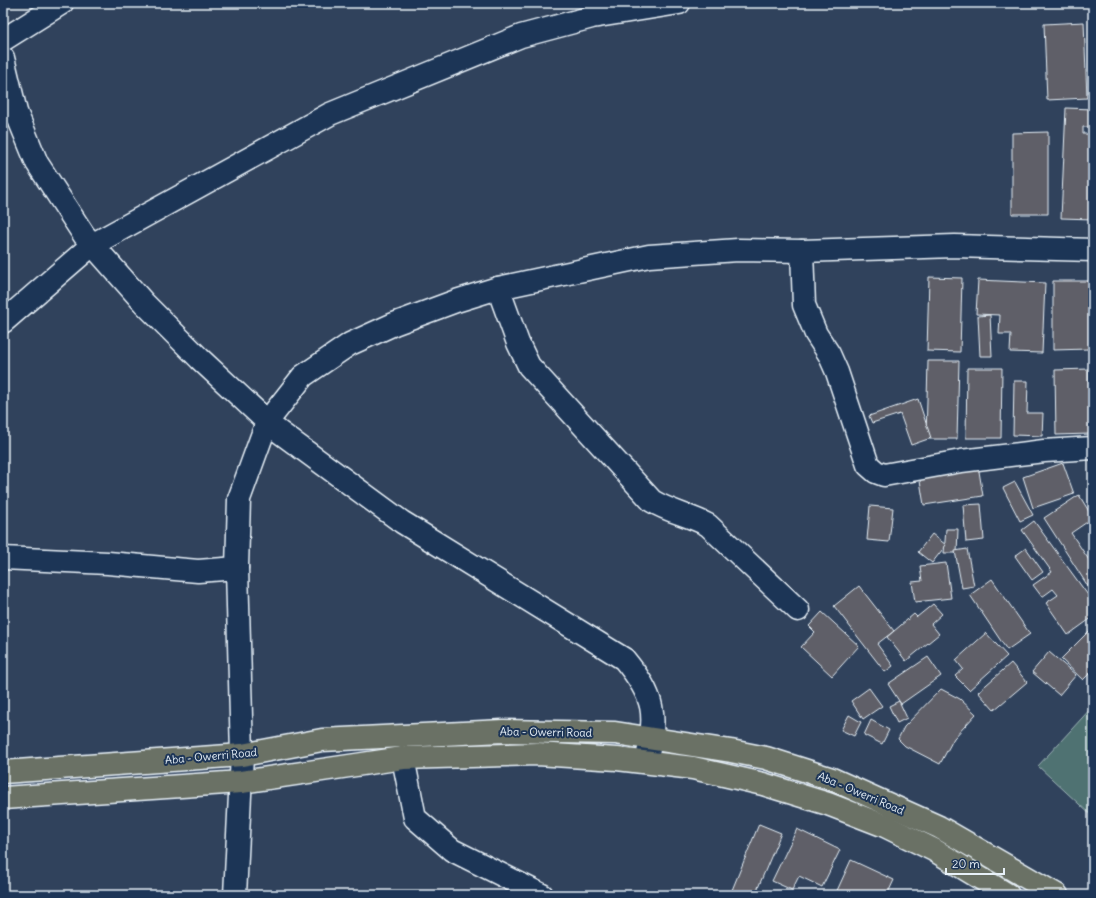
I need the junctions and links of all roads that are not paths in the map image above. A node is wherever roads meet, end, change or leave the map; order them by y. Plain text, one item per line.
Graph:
1 (62, 3) edge
2 (679, 3) edge
3 (3, 40) edge
4 (3, 58) edge
5 (92, 245) junction
6 (1093, 250) edge
7 (802, 251) junction
8 (498, 288) junction
9 (3, 322) edge
10 (267, 422) junction
11 (1093, 448) edge
12 (3, 558) edge
13 (237, 568) junction
14 (798, 610) dead end
15 (652, 738) junction
16 (242, 755) junction
17 (403, 758) junction
18 (646, 762) junction
19 (3, 772) edge
20 (240, 782) junction
21 (3, 798) edge
22 (235, 895) edge
23 (542, 895) edge
24 (1008, 895) edge
25 (1057, 895) edge

1 - 3 street
2 - 5 street
4 - 5 street
5 - 9 street
5 - 10 street
6 - 7 street
7 - 8 street
7 - 11 street
8 - 10 street
8 - 14 street
10 - 13 street
10 - 15 street
12 - 13 street
13 - 16 street
15 - 16 highway, Aba - Owerri Road
15 - 18 street
15 - 25 highway, Aba - Owerri Road
16 - 19 highway, Aba - Owerri Road
16 - 20 street
17 - 18 highway, Aba - Owerri Road
17 - 20 highway, Aba - Owerri Road
17 - 23 street
18 - 24 highway, Aba - Owerri Road
20 - 21 highway, Aba - Owerri Road
20 - 22 street

